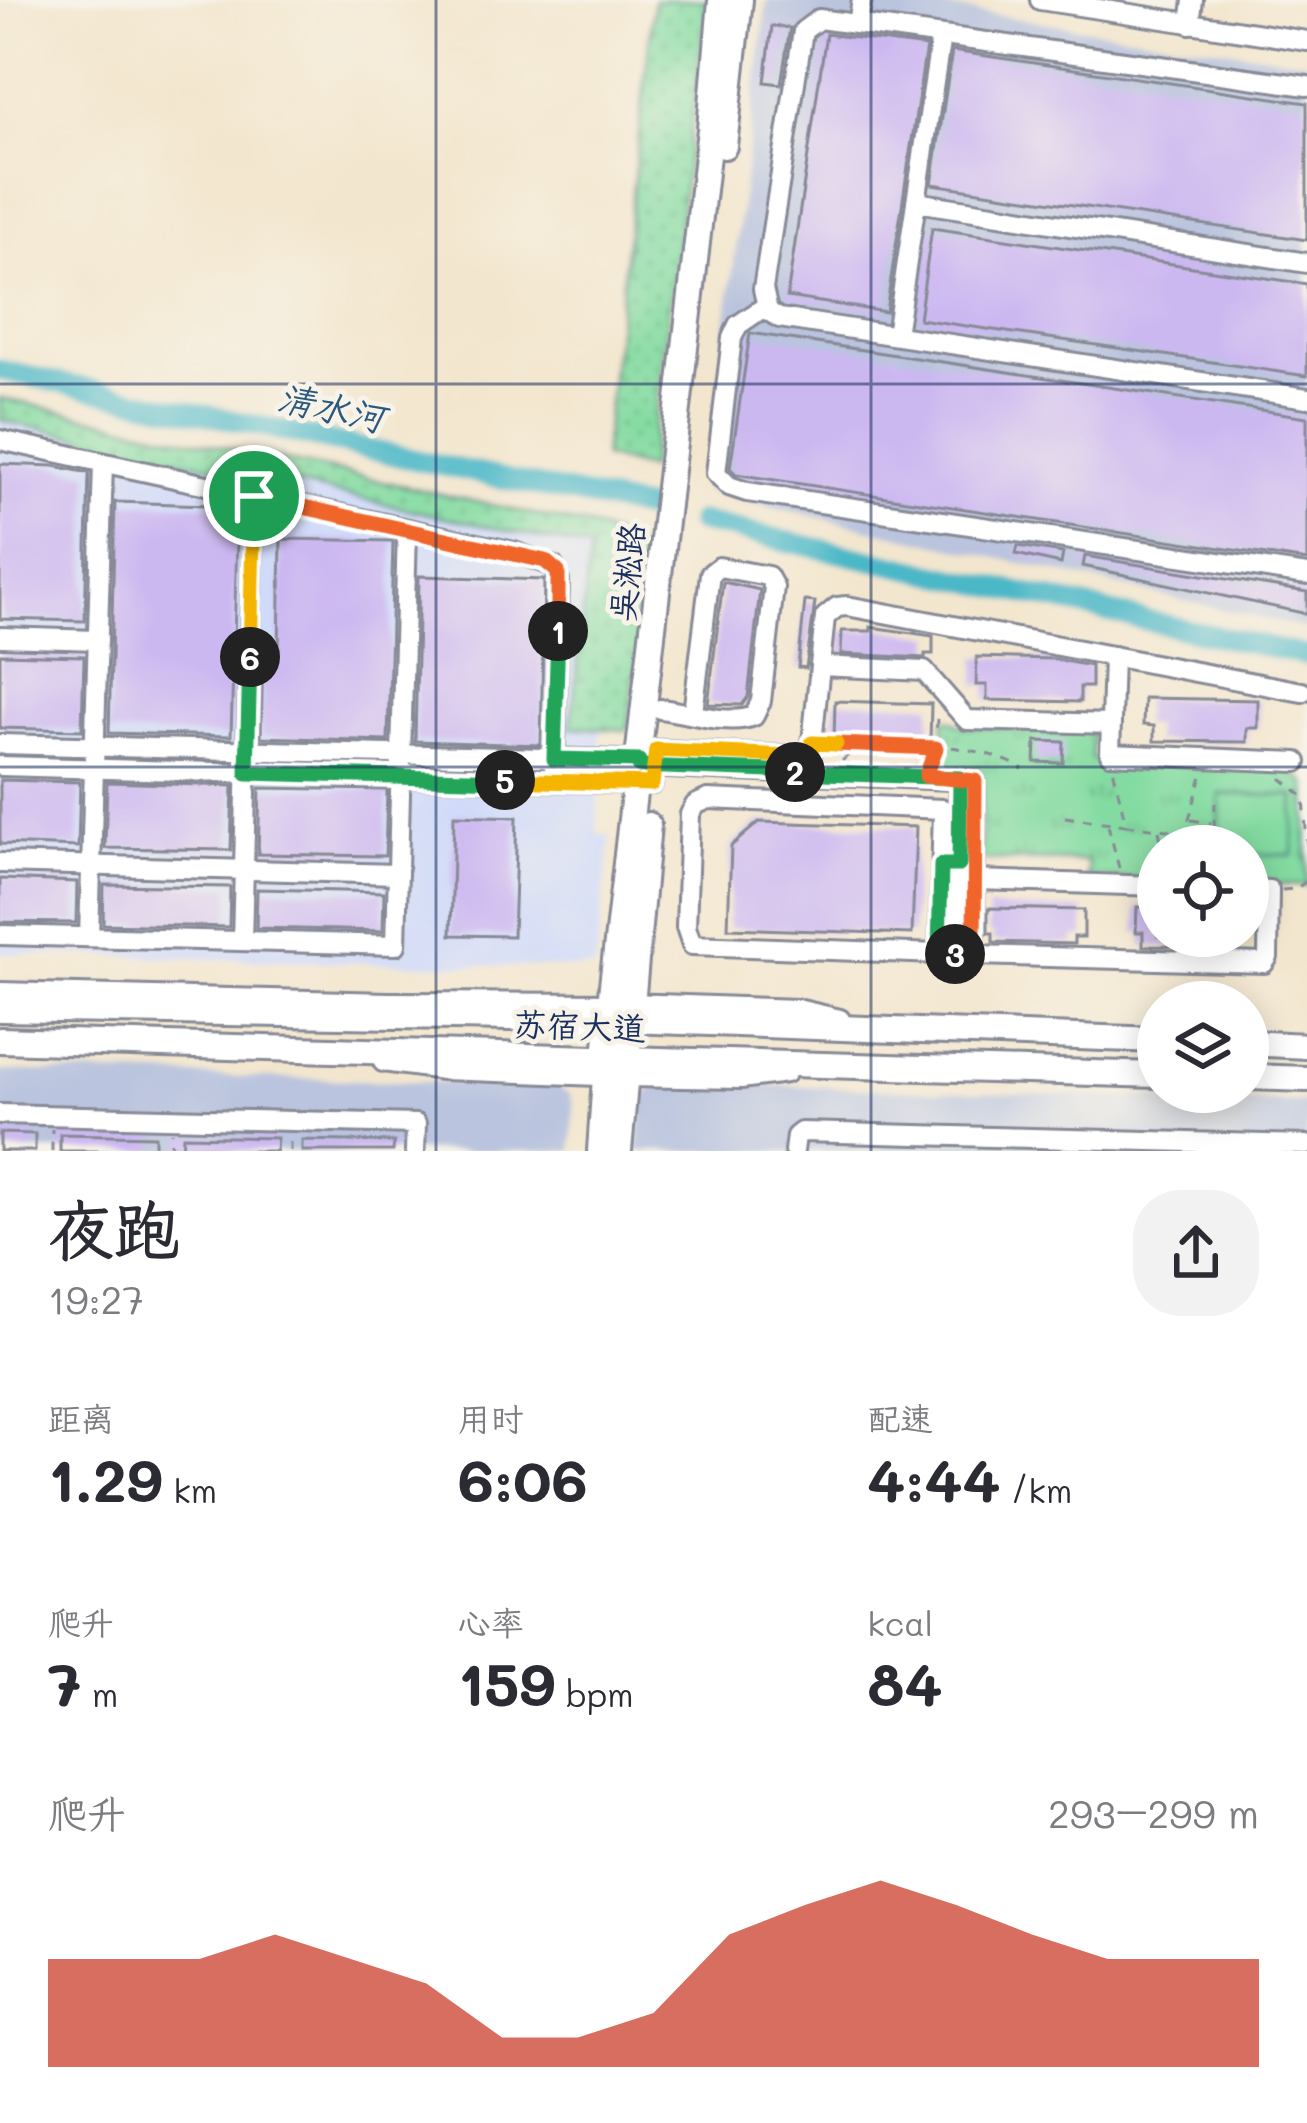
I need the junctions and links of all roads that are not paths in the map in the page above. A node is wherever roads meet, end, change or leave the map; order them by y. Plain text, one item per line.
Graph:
1 (721, 0) edge
2 (740, 0) edge
3 (862, 0) edge
4 (1040, 0) edge
5 (1193, 0) edge
6 (858, 24) junction
7 (1190, 24) junction
8 (941, 36) junction
9 (1307, 41) edge
10 (1307, 86) edge
11 (916, 202) junction
12 (1307, 263) edge
13 (766, 306) junction
14 (896, 335) junction
15 (1307, 398) edge
16 (0, 440) edge
17 (104, 463) junction
18 (254, 496) junction
19 (407, 529) junction
20 (1307, 575) edge
21 (0, 637) edge
22 (98, 640) junction
23 (1113, 656) junction
24 (820, 666) junction
25 (1302, 692) dead end
26 (660, 709) junction
27 (693, 713) junction
28 (1111, 724) junction
29 (0, 744) edge
30 (94, 746) junction
31 (247, 751) junction
32 (401, 754) junction
33 (810, 757) junction
34 (554, 759) junction
35 (1297, 762) dead end
36 (646, 765) junction
37 (0, 766) edge
38 (94, 769) junction
39 (247, 773) junction
40 (400, 777) junction
41 (554, 782) junction
42 (0, 863) edge
43 (91, 866) junction
44 (963, 869) junction
45 (244, 870) junction
46 (398, 874) junction
47 (1137, 885) edge
48 (0, 935) edge
49 (88, 937) junction
50 (957, 937) dead end
51 (242, 941) junction
52 (939, 953) junction
53 (974, 955) junction
54 (1268, 957) edge
55 (0, 992) edge
56 (0, 1010) edge
57 (619, 1011) junction
58 (1137, 1028) edge
59 (1269, 1033) edge
60 (1307, 1034) edge
61 (1137, 1039) edge
62 (0, 1040) edge
63 (1269, 1044) edge
64 (1307, 1046) edge
65 (0, 1052) edge
66 (615, 1069) junction
67 (1269, 1078) edge
68 (1137, 1079) edge
69 (1307, 1079) edge
70 (1269, 1087) edge
71 (1307, 1088) edge
72 (0, 1114) edge
73 (915, 1143) edge
74 (1034, 1144) edge
75 (1307, 1145) edge
76 (1152, 1146) edge
77 (1275, 1148) edge
78 (415, 1151) edge
79 (600, 1151) edge
80 (619, 1151) edge
81 (794, 1151) edge

1 - 36 main road, 吴淞路
2 - 26 main road, 吴淞路
3 - 6 street
4 - 7 street
5 - 7 street
6 - 8 street
6 - 13 street
7 - 9 street
8 - 10 street
8 - 11 street
11 - 12 street
11 - 14 street
13 - 14 street
13 - 20 street
14 - 15 street
16 - 17 street
17 - 18 street
17 - 22 street
18 - 19 street
18 - 31 street
19 - 32 street
19 - 34 street
21 - 22 street
22 - 30 street
23 - 24 street
23 - 25 street
23 - 28 street
24 - 28 street
24 - 33 street
26 - 27 street
26 - 36 main road, 吴淞路
27 - 27 street
28 - 35 street
29 - 30 street
30 - 31 street
30 - 38 street
31 - 32 street
31 - 39 street
32 - 34 street
32 - 40 street
33 - 36 street
33 - 44 street
34 - 36 street
34 - 41 street
36 - 41 street
36 - 57 main road, 吴淞路
37 - 38 street
38 - 39 street
38 - 43 street
39 - 40 street
39 - 45 street
40 - 41 street
40 - 46 street
42 - 43 street
43 - 45 street
43 - 49 street
44 - 47 street
44 - 50 street
44 - 52 street
44 - 52 street
44 - 53 street
45 - 46 street
45 - 51 street
46 - 51 street
48 - 49 street
49 - 51 street
52 - 53 street
53 - 54 street
55 - 57 street
56 - 57 main road, 苏宿大道
57 - 58 street
57 - 61 main road, 苏宿大道
57 - 66 main road, 吴淞路
59 - 60 street
62 - 66 main road, 苏宿大道
63 - 64 main road
65 - 66 street
66 - 68 main road, 苏宿大道
66 - 79 main road, 吴淞路
66 - 80 main road, 吴淞路
67 - 69 main road
70 - 71 street
72 - 78 street
73 - 74 street
73 - 81 street
74 - 76 street
75 - 77 street
76 - 77 street

